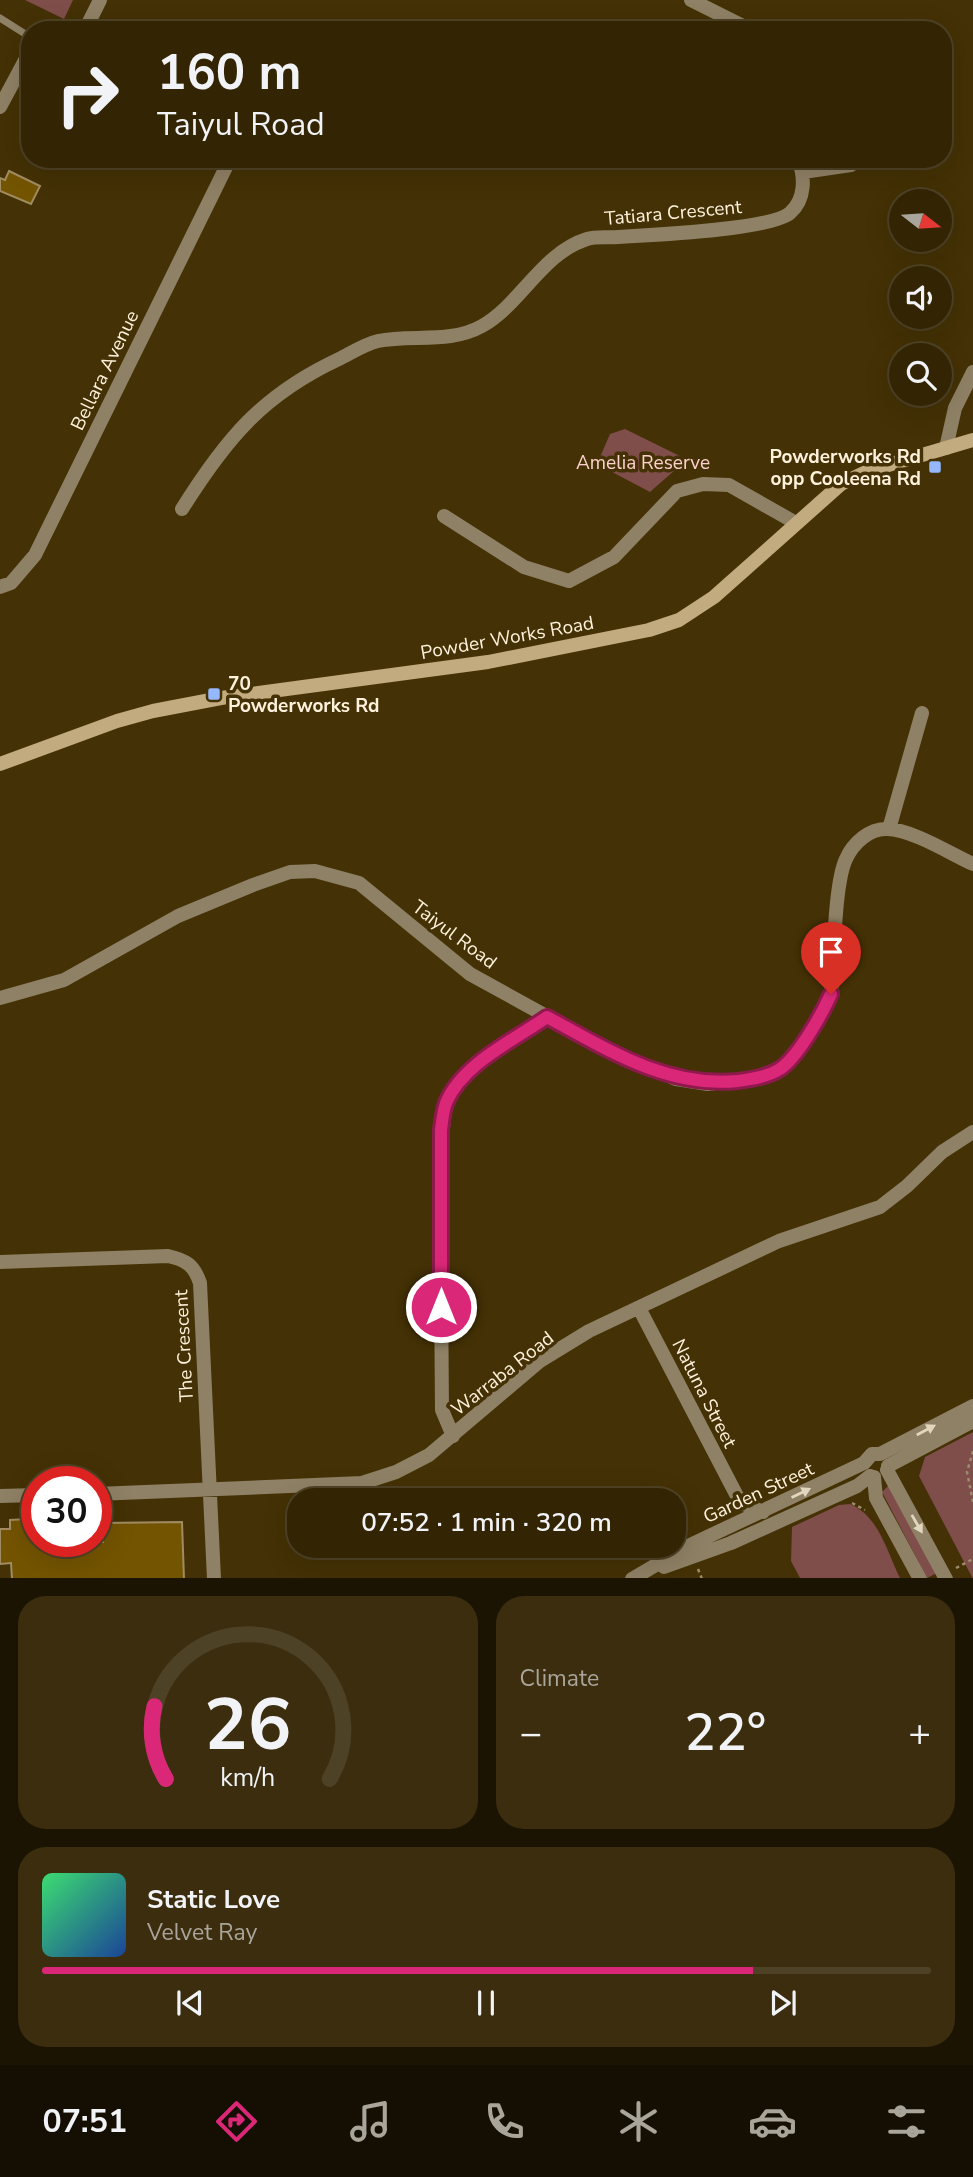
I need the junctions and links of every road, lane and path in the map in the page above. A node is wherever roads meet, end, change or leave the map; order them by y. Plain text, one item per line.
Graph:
1 (100, 0) edge
2 (691, 0) edge
3 (0, 18) edge
4 (90, 21) edge
5 (733, 21) edge
6 (21, 31) edge
7 (21, 68) edge
8 (0, 107) edge
9 (226, 168) edge
10 (801, 168) edge
11 (973, 372) edge
12 (973, 440) edge
13 (946, 448) junction
14 (182, 509) dead end
15 (444, 516) dead end
16 (796, 523) junction
17 (0, 587) edge
18 (922, 713) dead end
19 (0, 764) edge
20 (889, 829) junction
21 (973, 864) edge
22 (0, 998) edge
23 (547, 1017) junction
24 (973, 1132) edge
25 (0, 1262) edge
26 (639, 1308) junction
27 (973, 1406) edge
28 (973, 1421) edge
29 (453, 1436) junction
30 (973, 1451) edge
31 (877, 1468) junction
32 (857, 1486) junction
33 (211, 1490) junction
34 (112, 1493) edge
35 (21, 1495) edge
36 (0, 1496) edge
37 (737, 1496) junction
38 (847, 1502) dead end
39 (973, 1502) edge
40 (872, 1505) junction
41 (763, 1511) junction
42 (730, 1528) junction
43 (973, 1559) edge
44 (709, 1567) dead end
45 (699, 1572) dead end
46 (951, 1573) edge
47 (214, 1578) edge
48 (633, 1578) edge
49 (919, 1578) edge

1 - 4 street
2 - 5 street
3 - 6 lane
7 - 8 street
9 - 17 street, Bellara Avenue
10 - 14 street, Tatiara Crescent
11 - 13 street
12 - 13 main road, Powder Works Road
13 - 16 main road, Powder Works Road
15 - 16 street
16 - 19 main road, Powder Works Road
18 - 20 street
20 - 21 street
20 - 23 street, Taiyul Road
22 - 23 street, Taiyul Road
23 - 29 street
24 - 26 street, Warraba Road
25 - 33 street, The Crescent
26 - 29 street, Warraba Road
26 - 37 street, Natuna Street
31 -> 27 street, Garden Street
28 - 31 street, Garden Street
29 - 33 street, Warraba Road
30 - 39 path
31 - 32 street, Garden Street
31 - 40 street
41 -> 31 street, Garden Street
31 -> 46 street
32 - 40 street
32 - 48 street, Garden Street
33 - 34 street, Warraba Road
33 - 47 street, The Crescent
35 - 36 street
37 - 41 street
37 - 42 street
38 - 40 path
40 - 49 street
41 - 42 street, Garden Street
42 - 48 street, Garden Street
43 - 46 path
44 - 45 path

